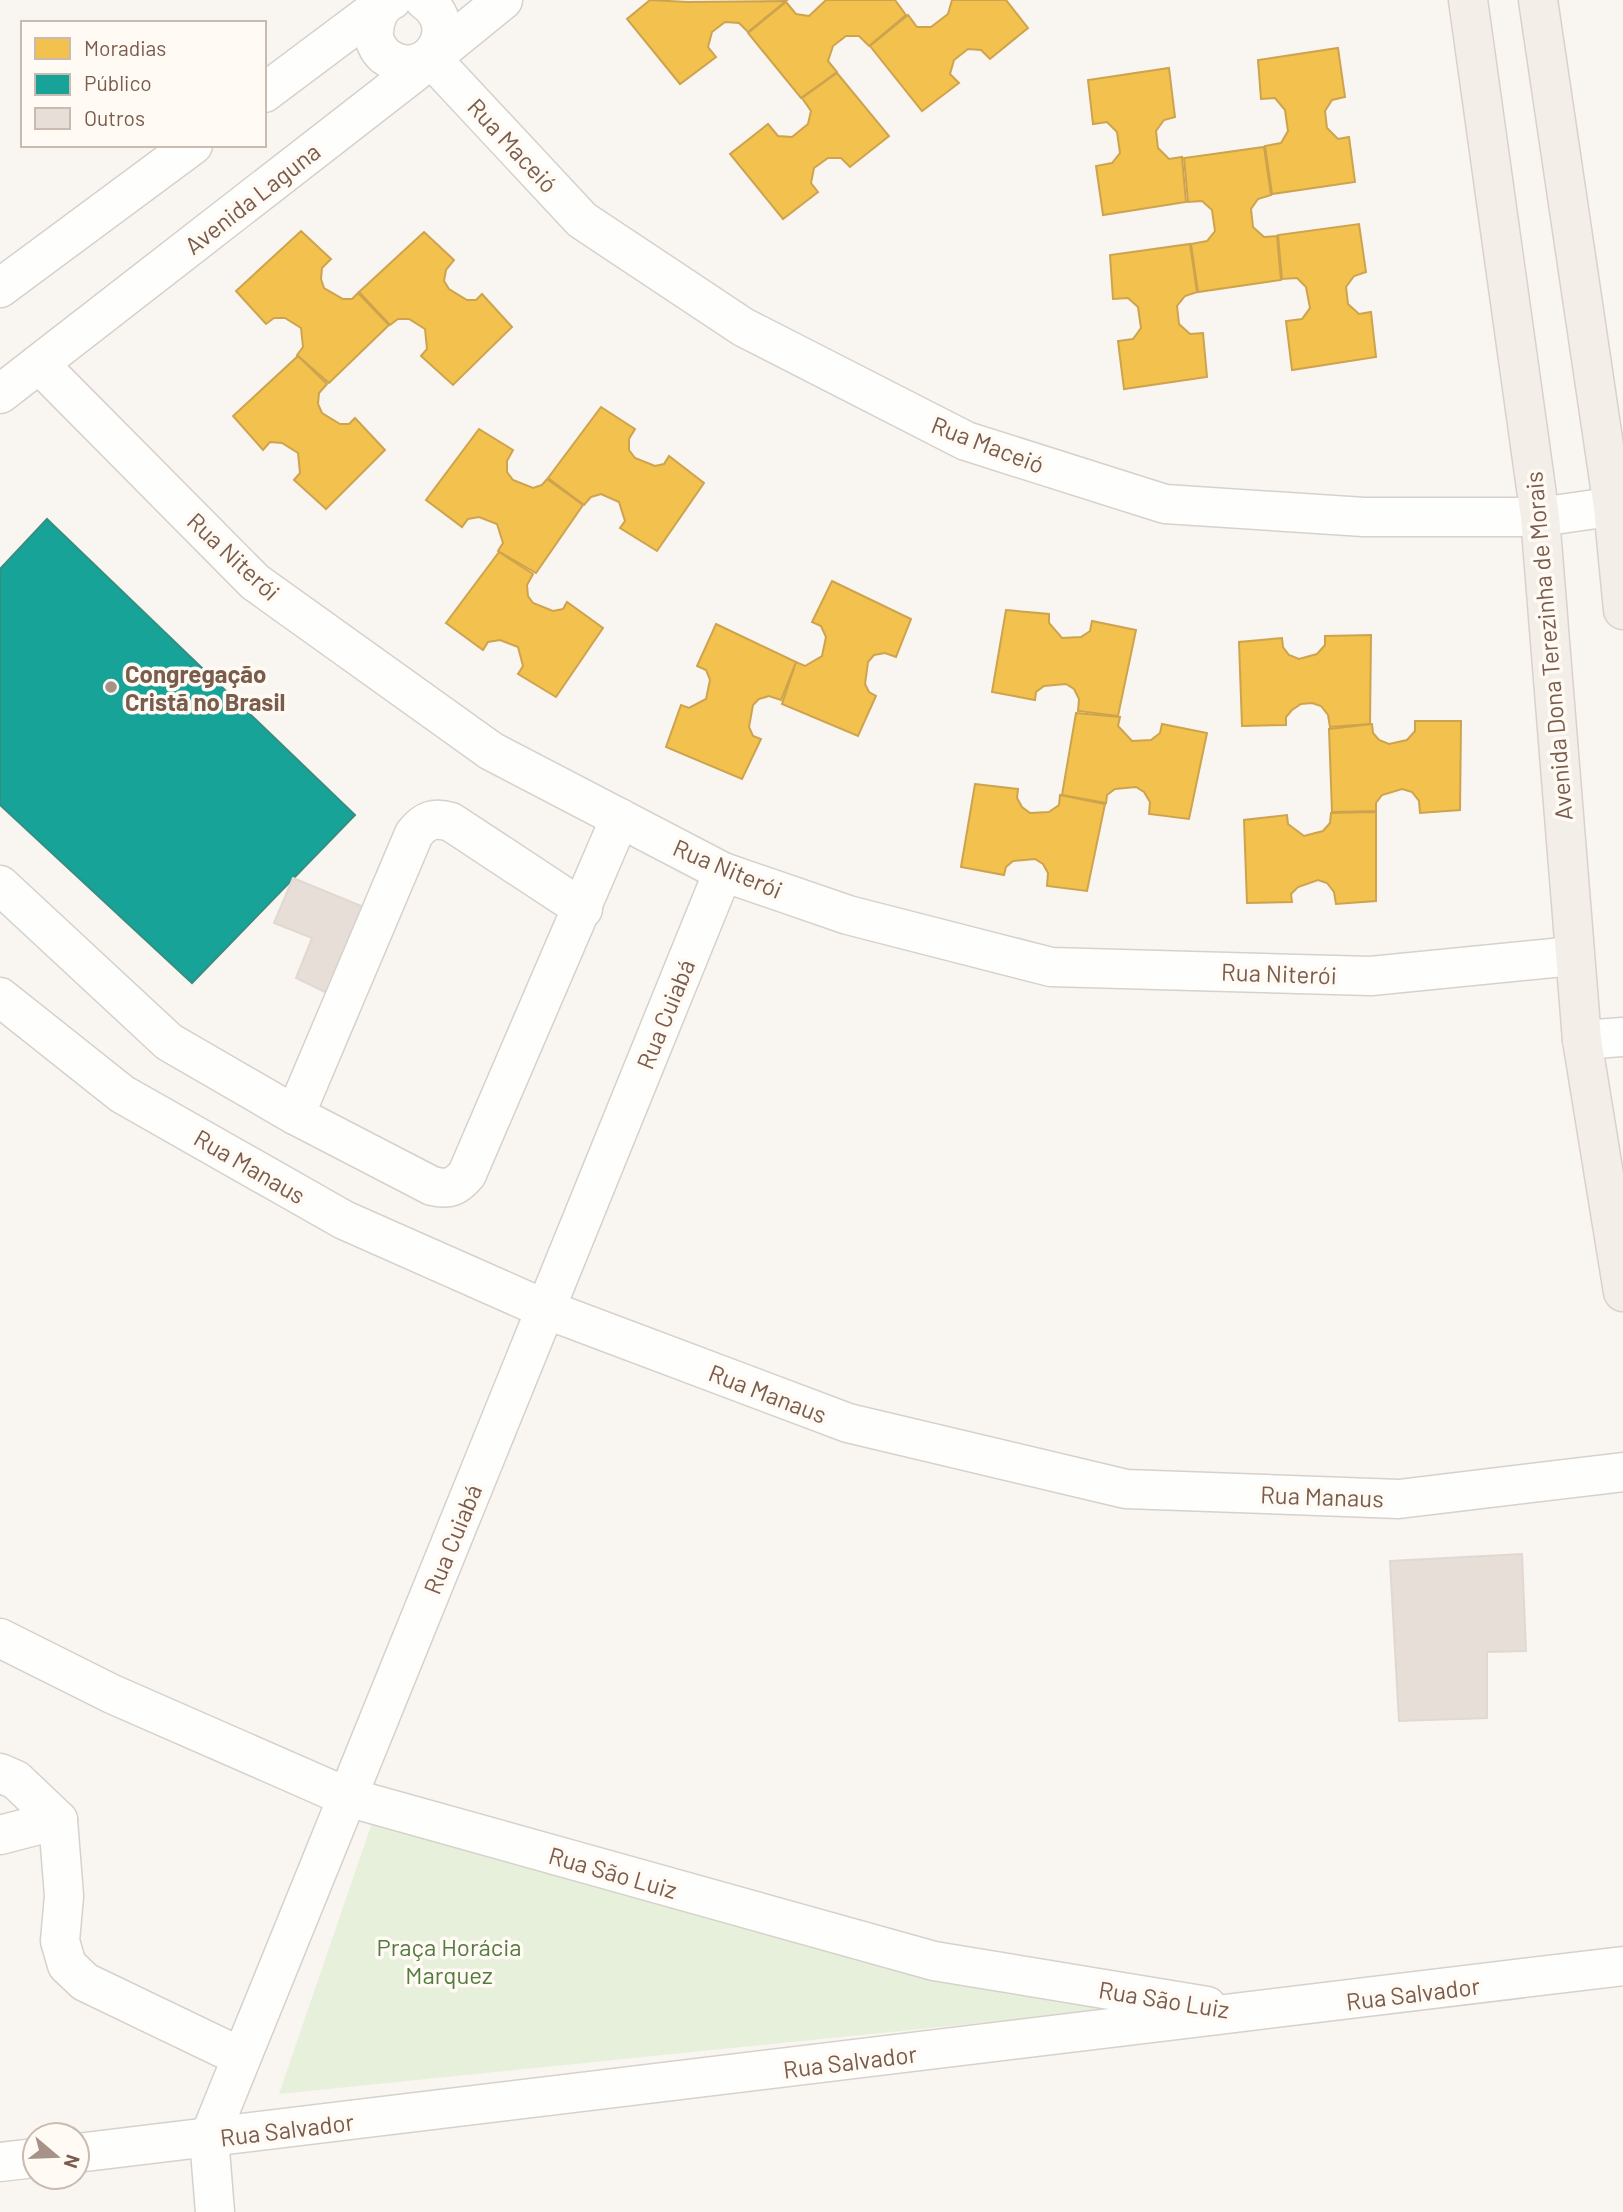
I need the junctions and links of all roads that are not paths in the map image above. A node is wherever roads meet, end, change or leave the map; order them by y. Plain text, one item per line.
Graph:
1 (424, 0) edge
2 (503, 0) edge
3 (1468, 0) edge
4 (1538, 0) edge
5 (387, 1) edge
6 (430, 57) junction
7 (266, 92) edge
8 (190, 147) edge
9 (2, 282) edge
10 (39, 364) junction
11 (0, 394) edge
12 (1618, 506) edge
13 (1540, 517) junction
14 (1623, 610) edge
15 (620, 818) junction
16 (723, 872) junction
17 (0, 886) edge
18 (583, 909) junction
19 (1573, 956) junction
20 (0, 997) edge
21 (1623, 1037) edge
22 (1582, 1040) junction
23 (295, 1115) junction
24 (1623, 1292) edge
25 (545, 1309) junction
26 (1623, 1472) edge
27 (0, 1638) edge
28 (0, 1773) edge
29 (347, 1797) junction
30 (58, 1820) junction
31 (0, 1835) edge
32 (1623, 1966) edge
33 (1254, 2013) junction
34 (241, 2057) junction
35 (209, 2138) junction
36 (91, 2151) edge
37 (21, 2160) edge
38 (0, 2162) edge
39 (215, 2212) edge

1 - 6 street
2 - 6 street, Avenida Laguna
3 - 13 main road, Avenida Dona Terezinha de Morais
4 - 12 main road
5 - 6 street
5 - 7 street
6 - 10 street, Avenida Laguna
6 - 13 street, Rua Maceió
8 - 9 street
10 - 11 street, Avenida Laguna
10 - 15 street, Rua Niterói
12 - 13 street, Rua Maceió
12 - 14 main road
13 - 19 main road, Avenida Dona Terezinha de Morais
15 - 16 street, Rua Niterói
15 - 18 street
16 - 19 street, Rua Niterói
16 - 25 street, Rua Cuiabá
17 - 23 street
18 - 23 street
18 - 23 street
19 - 22 main road, Avenida Dona Terezinha de Morais
20 - 25 street, Rua Manaus
21 - 22 street
22 - 24 main road, Avenida Dona Terezinha de Morais
25 - 26 street, Rua Manaus
25 - 29 street, Rua Cuiabá
27 - 29 street, Rua São Luiz
28 - 30 street
29 - 33 street, Rua São Luiz
29 - 34 street, Rua Cuiabá
30 - 31 street
30 - 34 street
32 - 33 street, Rua Salvador
33 - 35 street, Rua Salvador
34 - 35 street, Rua Cuiabá
35 - 36 street, Rua Salvador
35 - 39 street, Rua Cuiabá
37 - 38 street

